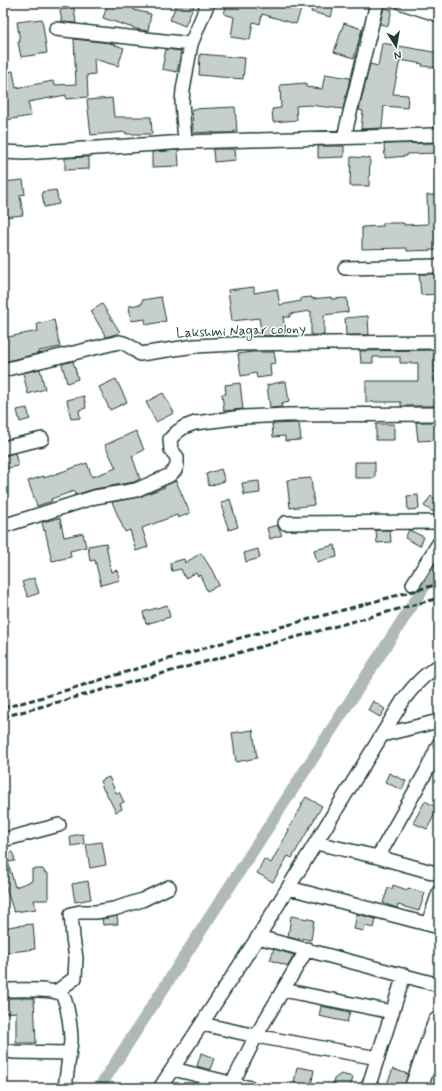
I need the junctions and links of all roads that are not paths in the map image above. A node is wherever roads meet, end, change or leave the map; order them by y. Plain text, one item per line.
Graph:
1 (208, 3) edge
2 (377, 3) edge
3 (402, 3) edge
4 (439, 15) edge
5 (56, 29) dead end
6 (191, 44) junction
7 (434, 135) dead end
8 (344, 137) junction
9 (185, 142) junction
10 (3, 152) edge
11 (439, 266) edge
12 (345, 268) dead end
13 (439, 342) edge
14 (3, 370) edge
15 (439, 414) edge
16 (42, 439) dead end
17 (3, 448) edge
18 (285, 522) dead end
19 (439, 522) edge
20 (3, 526) edge
21 (439, 543) edge
22 (413, 584) dead end
23 (439, 666) edge
24 (439, 721) edge
25 (382, 736) junction
26 (439, 744) edge
27 (436, 757) edge
28 (59, 825) dead end
29 (3, 840) edge
30 (316, 843) junction
31 (378, 857) junction
32 (439, 874) edge
33 (169, 887) dead end
34 (288, 888) junction
35 (439, 892) edge
36 (434, 925) edge
37 (258, 937) junction
38 (307, 949) junction
39 (404, 975) junction
40 (439, 985) edge
41 (3, 990) edge
42 (283, 990) junction
43 (56, 992) junction
44 (392, 1012) junction
45 (202, 1024) junction
46 (439, 1024) edge
47 (256, 1036) junction
48 (8, 1051) dead end
49 (69, 1053) junction
50 (378, 1058) junction
51 (432, 1066) edge
52 (173, 1069) junction
53 (232, 1084) junction
54 (65, 1088) edge
55 (160, 1088) edge
56 (251, 1088) edge
57 (368, 1088) edge
58 (416, 1088) edge

1 - 6 street
2 - 8 street
3 - 4 street
5 - 6 street
6 - 9 street
7 - 8 street
8 - 9 street
9 - 10 street
11 - 12 street
13 - 14 street, Lakshmi Nagar colony
15 - 20 street
16 - 17 street
18 - 19 street
21 - 22 street
23 - 25 street
24 - 25 street
25 - 30 street
26 - 27 street
27 - 31 street
28 - 29 street
30 - 31 street
30 - 34 street
31 - 32 street
33 - 43 street
34 - 36 street
34 - 37 street
35 - 36 street
37 - 38 street
37 - 45 street
38 - 39 street
38 - 42 street
39 - 40 street
39 - 44 street
41 - 43 street
42 - 44 street
42 - 47 street
43 - 49 street
44 - 50 street
45 - 47 street
45 - 52 street
46 - 51 highway
47 - 50 street
47 - 53 street
48 - 49 street
49 - 54 street
50 - 57 street
51 - 58 highway
52 - 53 street
52 - 55 street
53 - 56 street

